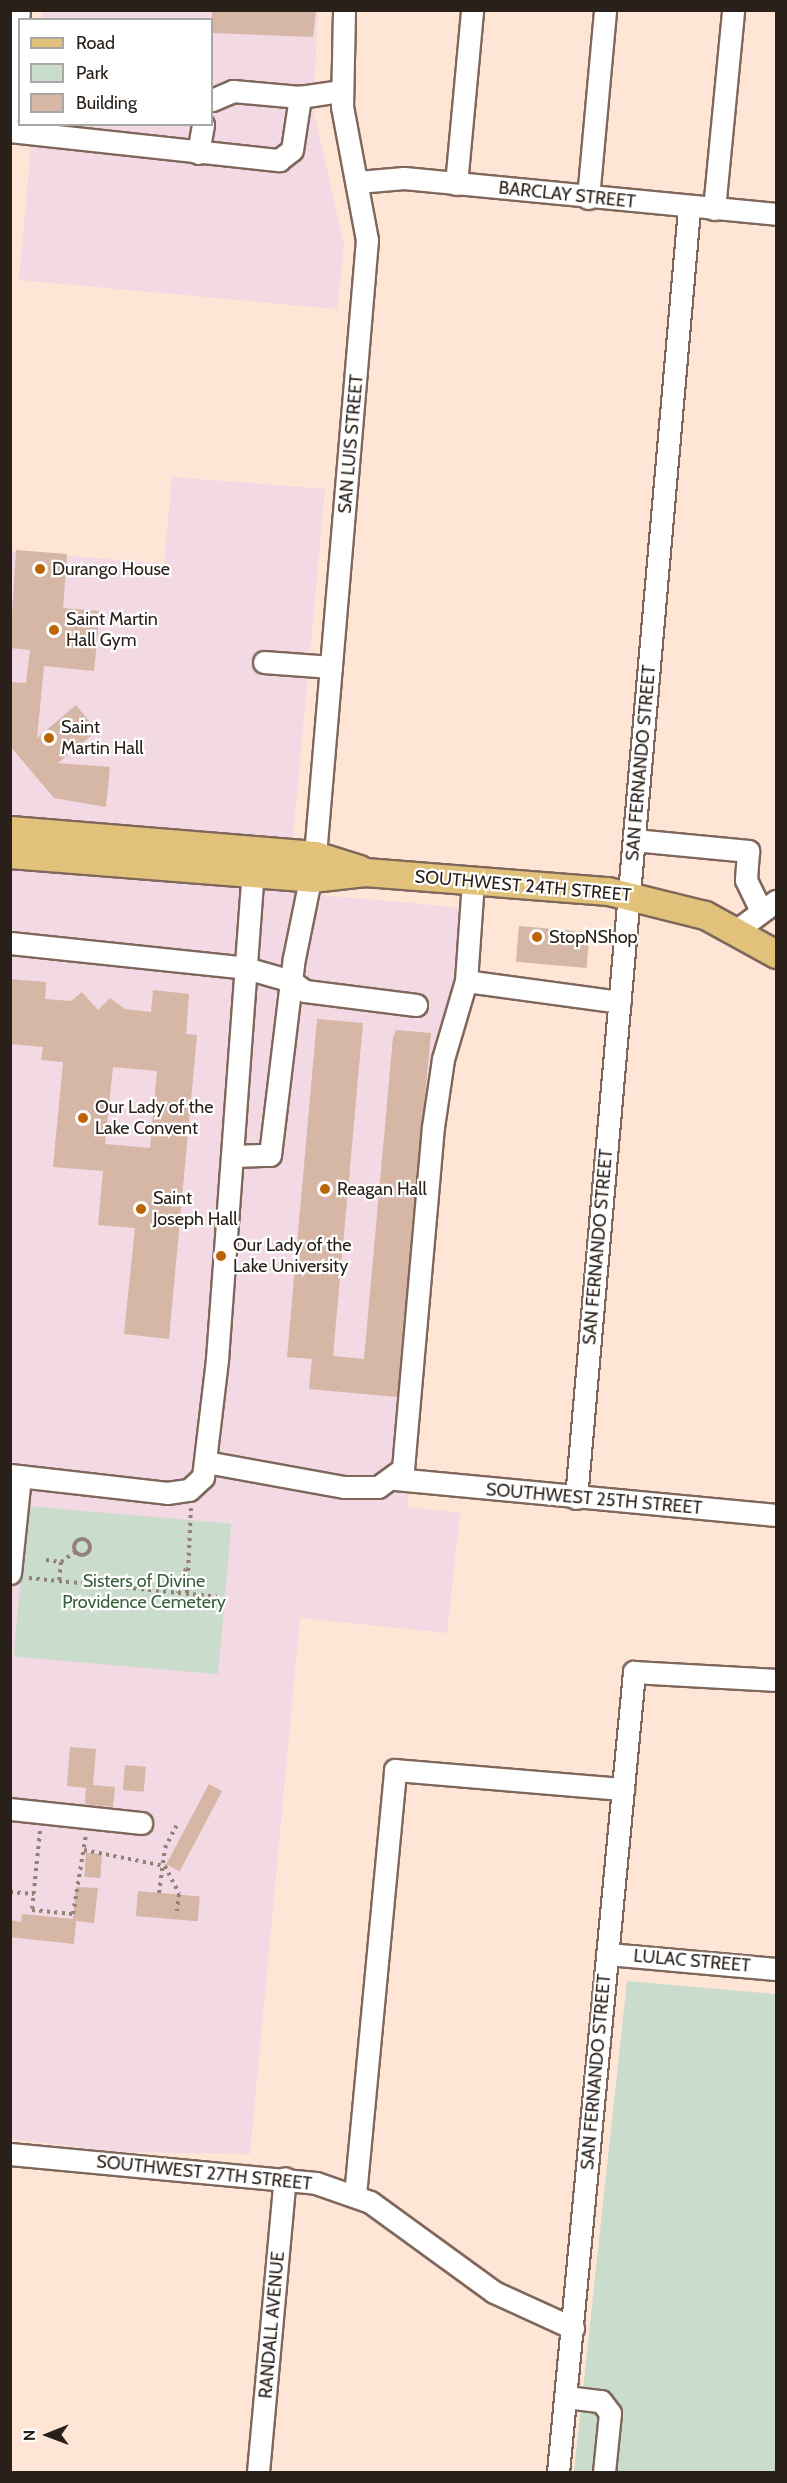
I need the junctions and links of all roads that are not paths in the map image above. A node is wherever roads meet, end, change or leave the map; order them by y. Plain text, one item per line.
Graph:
1 (344, 10) edge
2 (471, 10) edge
3 (605, 10) edge
4 (733, 10) edge
5 (18, 31) edge
6 (340, 91) junction
7 (300, 98) junction
8 (213, 100) edge
9 (10, 113) edge
10 (203, 126) edge
11 (10, 131) edge
12 (198, 153) junction
13 (358, 182) junction
14 (456, 184) junction
15 (588, 198) junction
16 (689, 207) junction
17 (714, 209) junction
18 (777, 214) edge
19 (264, 662) dead end
20 (331, 667) junction
21 (10, 830) edge
22 (634, 840) junction
23 (10, 854) edge
24 (313, 867) junction
25 (253, 873) junction
26 (473, 881) junction
27 (629, 894) junction
28 (769, 906) edge
29 (737, 930) junction
30 (10, 943) edge
31 (777, 954) edge
32 (246, 968) junction
33 (291, 981) junction
34 (466, 981) junction
35 (620, 1002) junction
36 (416, 1005) dead end
37 (232, 1156) junction
38 (206, 1462) junction
39 (15, 1476) edge
40 (403, 1481) junction
41 (576, 1498) junction
42 (777, 1515) edge
43 (17, 1575) edge
44 (777, 1680) edge
45 (622, 1789) junction
46 (10, 1809) edge
47 (141, 1823) dead end
48 (607, 1954) junction
49 (777, 1969) edge
50 (10, 2154) edge
51 (285, 2178) junction
52 (355, 2195) junction
53 (573, 2328) junction
54 (566, 2397) junction
55 (258, 2472) edge
56 (558, 2472) edge
57 (604, 2472) edge

1 - 6 street, SAN LUIS STREET
2 - 14 street
3 - 15 street
4 - 17 street
5 - 9 street
6 - 7 street
6 - 13 street, SAN LUIS STREET
7 - 8 street
7 - 12 street
10 - 12 street
11 - 12 street
13 - 14 street, BARCLAY STREET
13 - 20 street, SAN LUIS STREET
14 - 15 street, BARCLAY STREET
15 - 16 street, BARCLAY STREET
16 - 17 street, BARCLAY STREET
16 - 22 street, SAN FERNANDO STREET
17 - 18 street, BARCLAY STREET
19 - 20 street
20 - 24 street, SAN LUIS STREET
21 - 24 main road, SOUTHWEST 24TH STREET
22 - 27 street, SAN FERNANDO STREET
22 - 28 street
23 - 25 main road, SOUTHWEST 24TH STREET
24 - 25 main road, SOUTHWEST 24TH STREET
24 - 26 main road, SOUTHWEST 24TH STREET
24 - 33 street, SAN LUIS STREET
25 - 32 street
26 - 27 main road, SOUTHWEST 24TH STREET
26 - 34 street
27 - 29 main road, SOUTHWEST 24TH STREET
27 - 35 street, SAN FERNANDO STREET
28 - 29 street
29 - 31 main road, SOUTHWEST 24TH STREET
30 - 32 street
32 - 33 street
32 - 37 street
33 - 36 street
33 - 37 street, SAN LUIS STREET
34 - 35 street
34 - 40 street
35 - 41 street, SAN FERNANDO STREET
37 - 38 street
38 - 39 street
38 - 40 street
39 - 43 street
40 - 41 street, SOUTHWEST 25TH STREET
41 - 42 street, SOUTHWEST 25TH STREET
44 - 45 street, SAN FERNANDO STREET
45 - 48 street, SAN FERNANDO STREET
45 - 52 street
46 - 47 street
48 - 49 street, LULAC STREET
48 - 53 street, SAN FERNANDO STREET
50 - 51 street, SOUTHWEST 27TH STREET
51 - 52 street, SOUTHWEST 27TH STREET
51 - 55 street, RANDALL AVENUE
52 - 53 street, SOUTHWEST 27TH STREET
53 - 54 street, SAN FERNANDO STREET
54 - 56 street, SAN FERNANDO STREET
54 - 57 street

